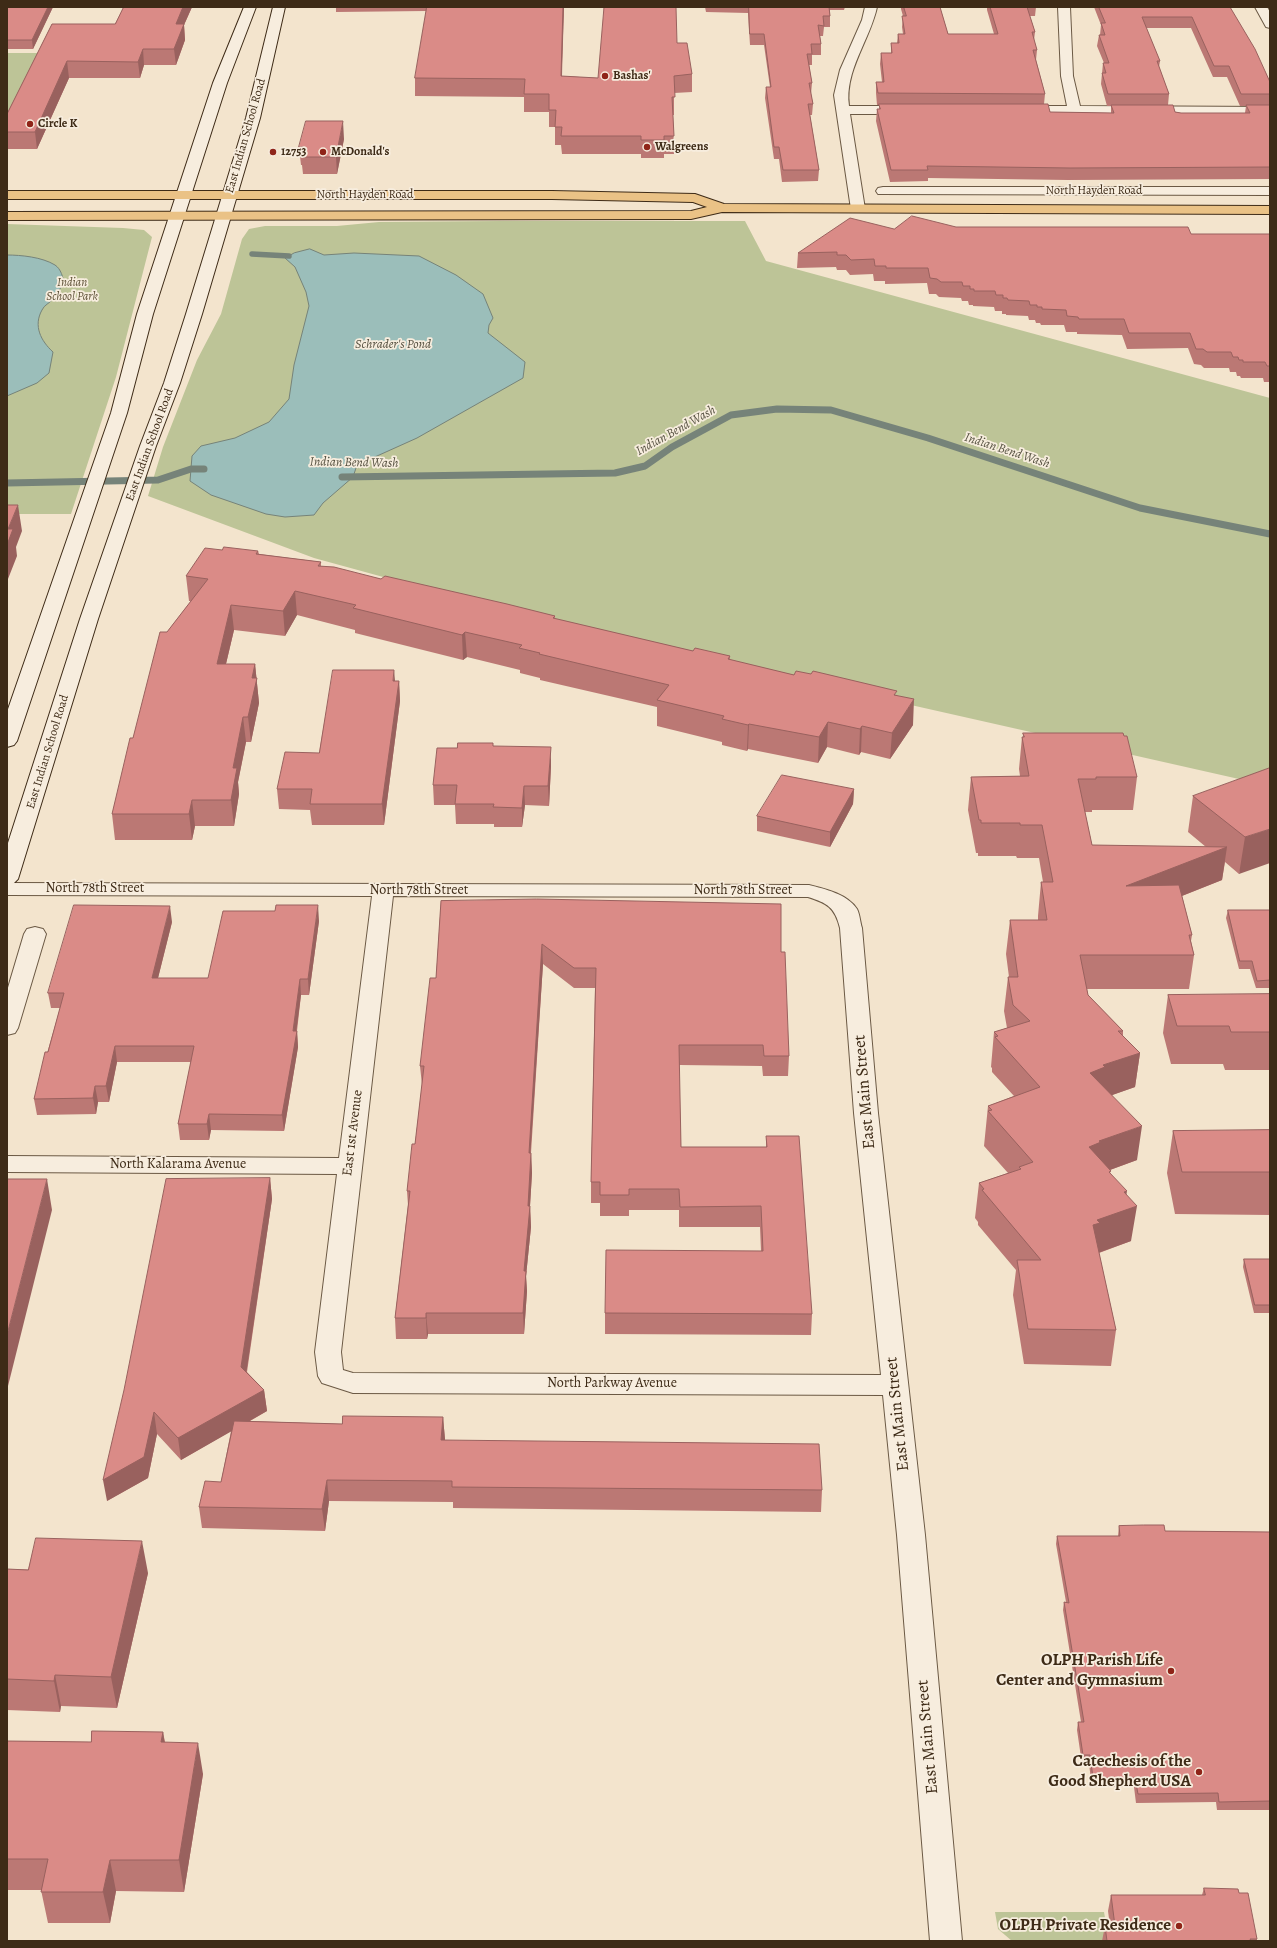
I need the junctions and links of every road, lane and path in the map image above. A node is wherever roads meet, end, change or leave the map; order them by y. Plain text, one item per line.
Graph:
1 (250, 7) edge
2 (279, 7) edge
3 (871, 7) edge
4 (1064, 7) edge
5 (1261, 7) edge
6 (1270, 24) edge
7 (843, 110) junction
8 (917, 110) edge
9 (1003, 110) edge
10 (1074, 110) junction
11 (1270, 111) edge
12 (883, 191) dead end
13 (918, 191) junction
14 (1270, 191) edge
15 (230, 194) junction
16 (7, 195) edge
17 (184, 195) junction
18 (552, 195) junction
19 (722, 208) junction
20 (858, 209) junction
21 (923, 209) junction
22 (1270, 210) edge
23 (7, 216) edge
24 (177, 216) junction
25 (223, 216) junction
26 (409, 217) junction
27 (7, 741) edge
28 (7, 879) edge
29 (7, 889) edge
30 (383, 891) junction
31 (829, 897) joint
32 (35, 934) dead end
33 (13, 989) edge
34 (7, 1028) edge
35 (7, 1164) edge
36 (349, 1166) junction
37 (331, 1376) joint
38 (896, 1385) junction
39 (946, 1941) edge

1 - 17 street
2 - 15 street, East Indian School Road
3 - 7 street
4 - 10 street
5 - 6 street
7 - 8 street
7 - 20 street
9 - 10 street
10 - 11 street
12 - 13 street, North Hayden Road
13 - 14 street, North Hayden Road
13 - 21 street
15 - 17 main road, North Hayden Road
15 - 18 main road, North Hayden Road
15 - 25 street, East Indian School Road
16 - 17 main road, North Hayden Road
17 - 24 street
18 - 19 main road, North Hayden Road
18 - 26 main road
19 - 20 main road, North Hayden Road
19 - 26 main road, North Hayden Road
20 - 21 main road, North Hayden Road
21 - 22 main road, North Hayden Road
23 - 24 main road, North Hayden Road
24 - 25 main road, North Hayden Road
24 - 27 street
25 - 26 main road, North Hayden Road
25 - 28 street, East Indian School Road
29 - 30 street, North 78th Street
30 - 31 street, North 78th Street
30 - 36 street, East 1st Avenue
31 - 38 street, East Main Street
32 - 33 street
33 - 34 street
35 - 36 street, North Kalarama Avenue
36 - 37 street, East 1st Avenue
37 - 38 street, North Parkway Avenue
38 - 39 street, East Main Street

